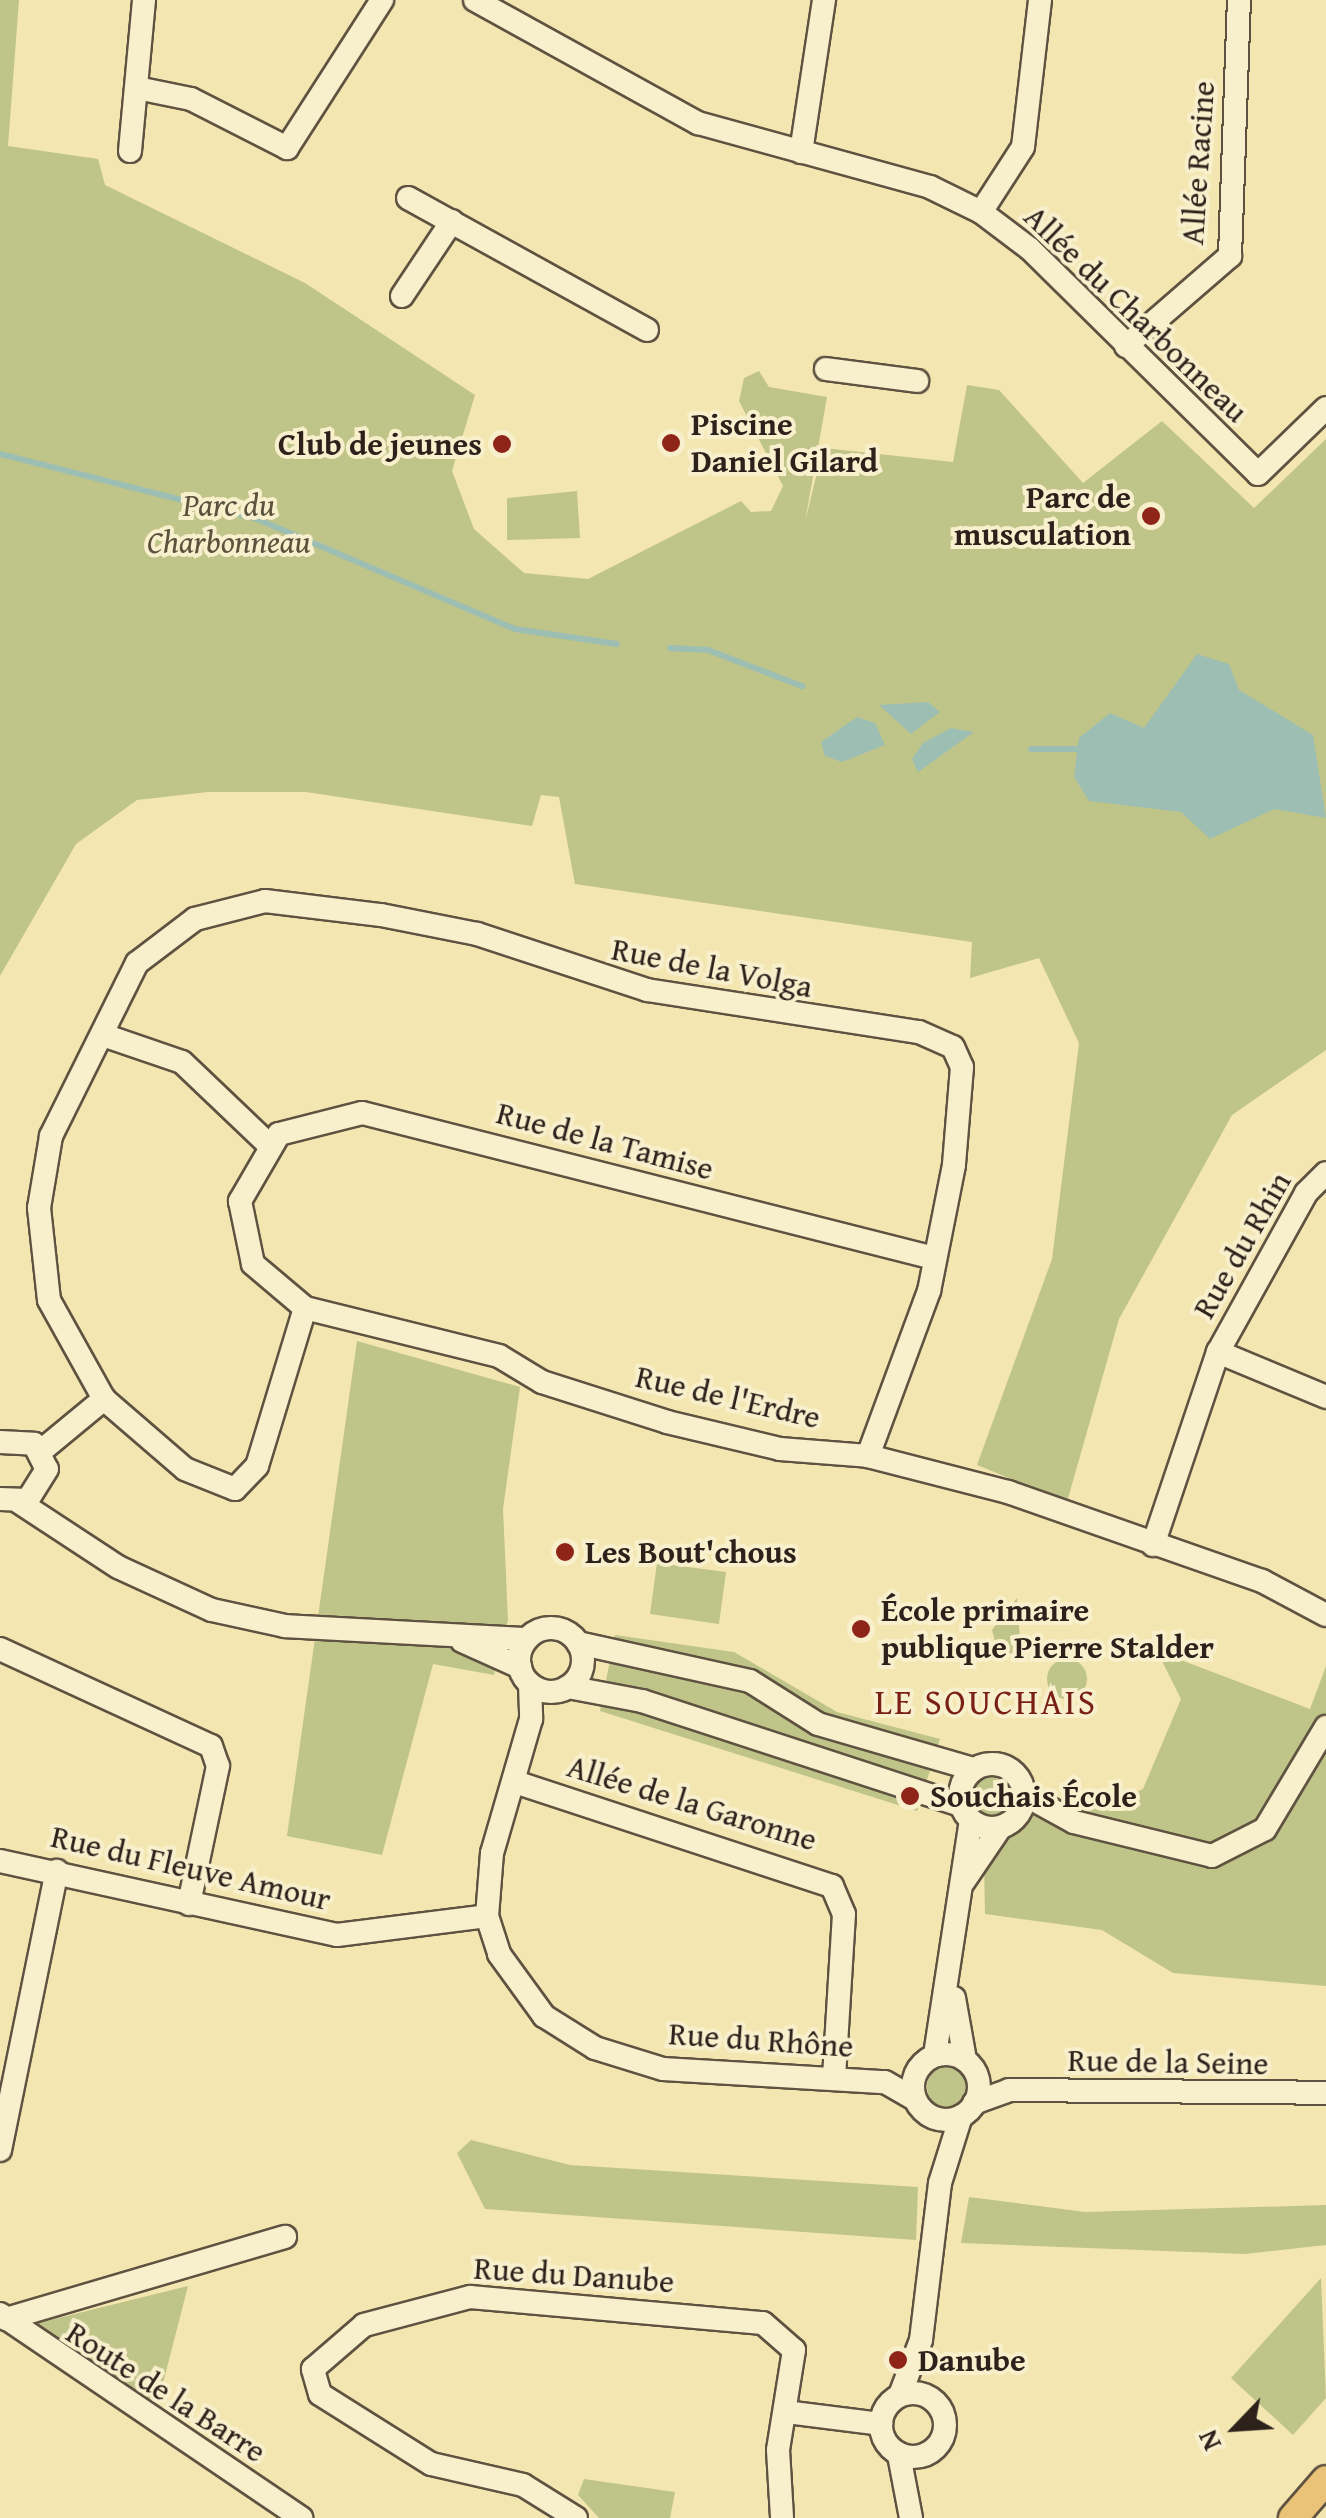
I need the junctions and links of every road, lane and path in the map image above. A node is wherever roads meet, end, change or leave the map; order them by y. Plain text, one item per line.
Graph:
1 (144, 0) edge
2 (382, 0) edge
3 (475, 0) edge
4 (824, 0) edge
5 (1040, 0) edge
6 (1239, 0) edge
7 (137, 88) junction
8 (130, 152) dead end
9 (801, 152) junction
10 (408, 198) dead end
11 (981, 212) junction
12 (452, 221) junction
13 (402, 296) dead end
14 (647, 330) dead end
15 (1126, 346) junction
16 (826, 369) dead end
17 (917, 380) dead end
18 (1326, 408) edge
19 (103, 1034) junction
20 (267, 1142) junction
21 (1326, 1173) edge
22 (930, 1257) junction
23 (305, 1308) junction
24 (1218, 1352) junction
25 (1326, 1397) edge
26 (104, 1399) junction
27 (0, 1442) edge
28 (42, 1451) junction
29 (868, 1456) junction
30 (42, 1488) junction
31 (10, 1500) edge
32 (82, 1542) junction
33 (1153, 1545) junction
34 (1325, 1614) edge
35 (527, 1638) junction
36 (459, 1639) junction
37 (578, 1643) junction
38 (0, 1650) edge
39 (542, 1682) junction
40 (1326, 1727) edge
41 (973, 1769) junction
42 (515, 1782) junction
43 (1025, 1795) junction
44 (966, 1813) junction
45 (1074, 1822) junction
46 (1008, 1823) junction
47 (0, 1861) edge
48 (57, 1871) junction
49 (962, 1884) junction
50 (189, 1904) junction
51 (487, 1916) junction
52 (952, 1979) junction
53 (935, 2055) junction
54 (971, 2069) junction
55 (917, 2071) junction
56 (834, 2079) junction
57 (885, 2082) junction
58 (1009, 2090) junction
59 (1326, 2093) edge
60 (915, 2099) junction
61 (968, 2110) junction
62 (934, 2118) junction
63 (0, 2150) edge
64 (940, 2183) junction
65 (285, 2237) dead end
66 (3, 2317) edge
67 (921, 2340) junction
68 (900, 2396) junction
69 (931, 2398) junction
70 (786, 2412) junction
71 (881, 2424) junction
72 (899, 2454) junction
73 (928, 2454) junction
74 (1326, 2480) edge
75 (911, 2515) edge
76 (301, 2518) edge
77 (576, 2518) edge
78 (782, 2518) edge
79 (1292, 2518) edge

1 - 7 street
2 - 7 street
3 - 9 street, Allée du Charbonneau
4 - 9 street
5 - 11 street
6 - 15 street, Allée Racine
7 - 8 street
9 - 11 street, Allée du Charbonneau
10 - 12 street
11 - 15 street, Allée du Charbonneau
12 - 13 street
12 - 14 street
15 - 18 street, Allée du Charbonneau
16 - 17 street
19 - 20 street
19 - 22 street, Rue de la Volga
19 - 26 street, Rue de la Volga
20 - 22 street, Rue de la Tamise
20 - 23 street, Rue de l'Erdre
21 - 24 street, Rue du Rhin
22 - 29 street, Rue de la Volga
23 - 26 street
23 - 29 street, Rue de l'Erdre
24 - 25 street, Rue du Rhin
24 - 33 street, Rue du Rhin
26 - 28 street
27 - 28 street
28 - 30 street
29 - 33 street, Rue de l'Erdre
30 - 31 street
30 - 32 street
31 - 32 street
32 - 36 street
33 - 34 street, Rue de l'Erdre
35 - 36 street
35 - 37 street
35 - 39 street
36 - 39 street
37 - 39 street
37 - 41 street
38 - 50 street
39 - 42 street, Rue du Rhône
39 - 44 street
40 - 45 street
41 - 43 street
41 - 44 street
42 - 51 street, Rue du Rhône
42 - 56 street, Allée de la Garonne
43 - 45 street
43 - 46 street
44 - 46 street
44 - 49 street
45 - 46 street
46 - 49 street
47 - 48 street, Rue du Fleuve Amour
48 - 50 street, Rue du Fleuve Amour
48 - 63 street
49 - 52 street
50 - 51 street, Rue du Fleuve Amour
51 - 56 street, Rue du Rhône
52 - 53 street
52 - 54 street
53 - 54 street
53 - 55 street
54 - 58 street, Rue de la Seine
54 - 61 street
55 - 57 street, Rue du Rhône
55 - 60 street
56 - 57 street, Rue du Rhône
57 - 60 street, Rue du Rhône
58 - 59 street, Rue de la Seine
58 - 61 street, Rue de la Seine
60 - 62 street
61 - 62 street
61 - 64 street
62 - 64 street
64 - 67 street
65 - 66 street
66 - 76 street, Route de la Barre
67 - 68 street
67 - 69 street
68 - 69 street
68 - 71 street
69 - 73 street
70 - 71 street
70 - 77 street, Rue du Danube
70 - 78 street, Rue du Danube
71 - 72 street
72 - 73 street
72 - 75 street
73 - 75 street
74 - 79 main road

